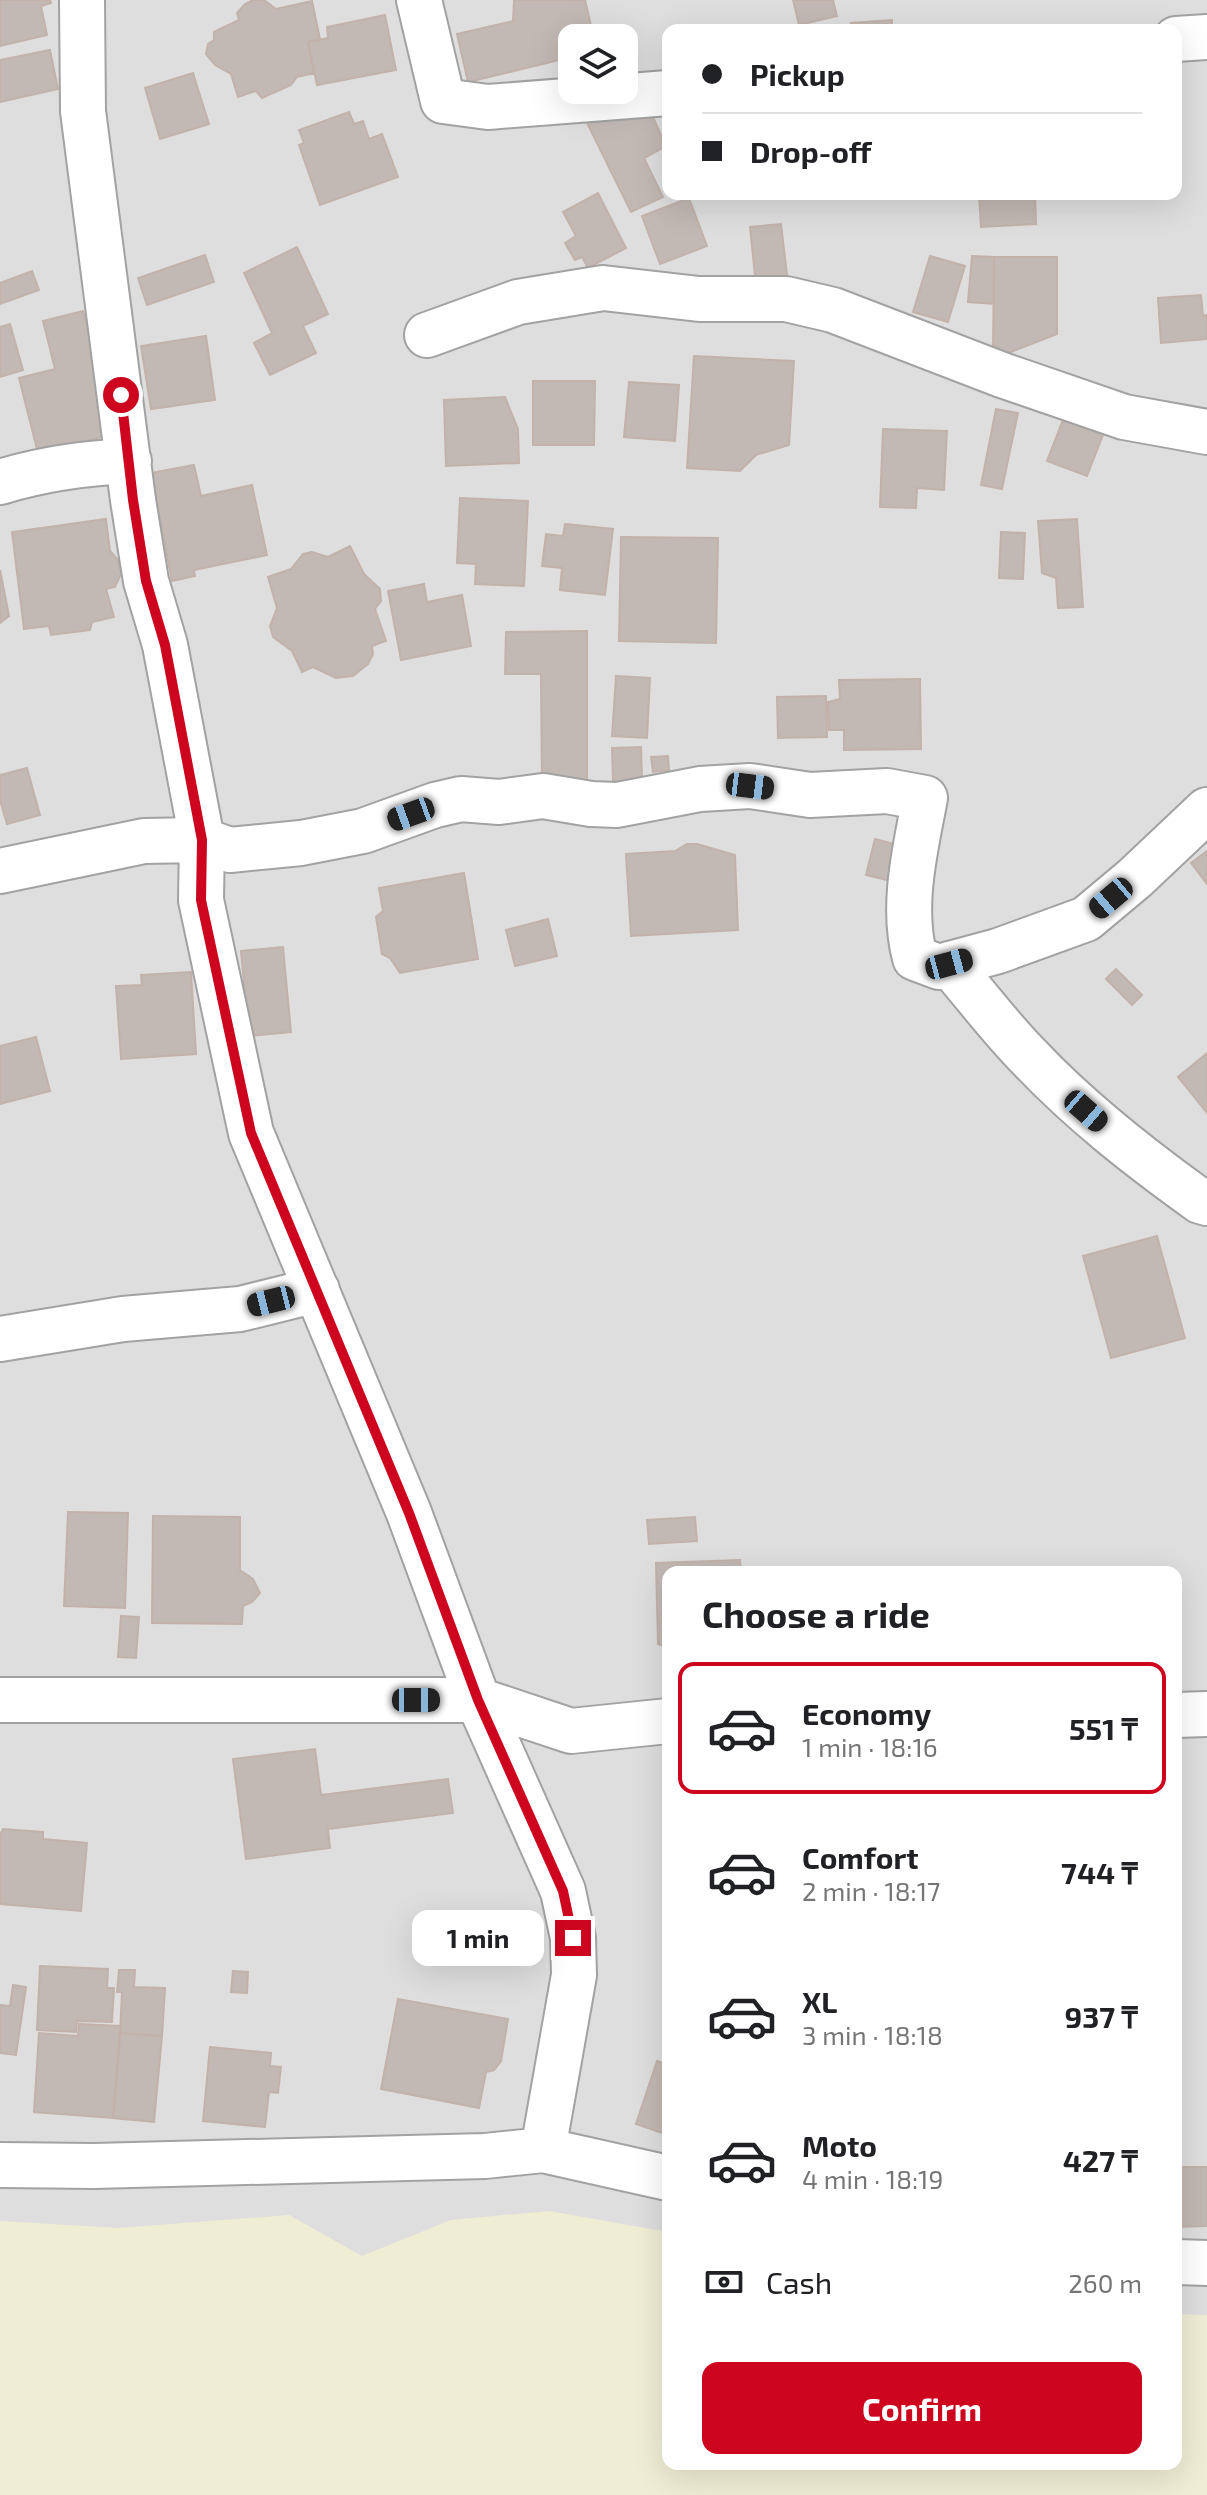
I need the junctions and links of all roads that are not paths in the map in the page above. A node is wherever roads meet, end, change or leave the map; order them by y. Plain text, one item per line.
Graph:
1 (82, 0) edge
2 (419, 0) edge
3 (1207, 37) edge
4 (1182, 39) edge
5 (662, 93) edge
6 (427, 335) dead end
7 (1207, 432) edge
8 (129, 461) junction
9 (0, 482) edge
10 (1207, 810) edge
11 (202, 840) junction
12 (0, 871) edge
13 (949, 964) junction
14 (1207, 1203) edge
15 (317, 1290) junction
16 (0, 1339) edge
17 (0, 1700) edge
18 (478, 1700) junction
19 (1207, 1714) edge
20 (1182, 1715) edge
21 (662, 1722) edge
22 (543, 2150) junction
23 (0, 2165) edge
24 (662, 2177) edge
25 (1182, 2262) edge
26 (1207, 2263) edge

1 - 8 street
2 - 5 street
3 - 4 street
6 - 7 street
8 - 9 street
8 - 11 street
10 - 13 street
11 - 12 street
11 - 13 street
11 - 15 street
13 - 14 street
15 - 16 street
15 - 18 street
17 - 18 street
18 - 21 street
18 - 22 street
19 - 20 street
22 - 23 street
22 - 24 street
25 - 26 street

